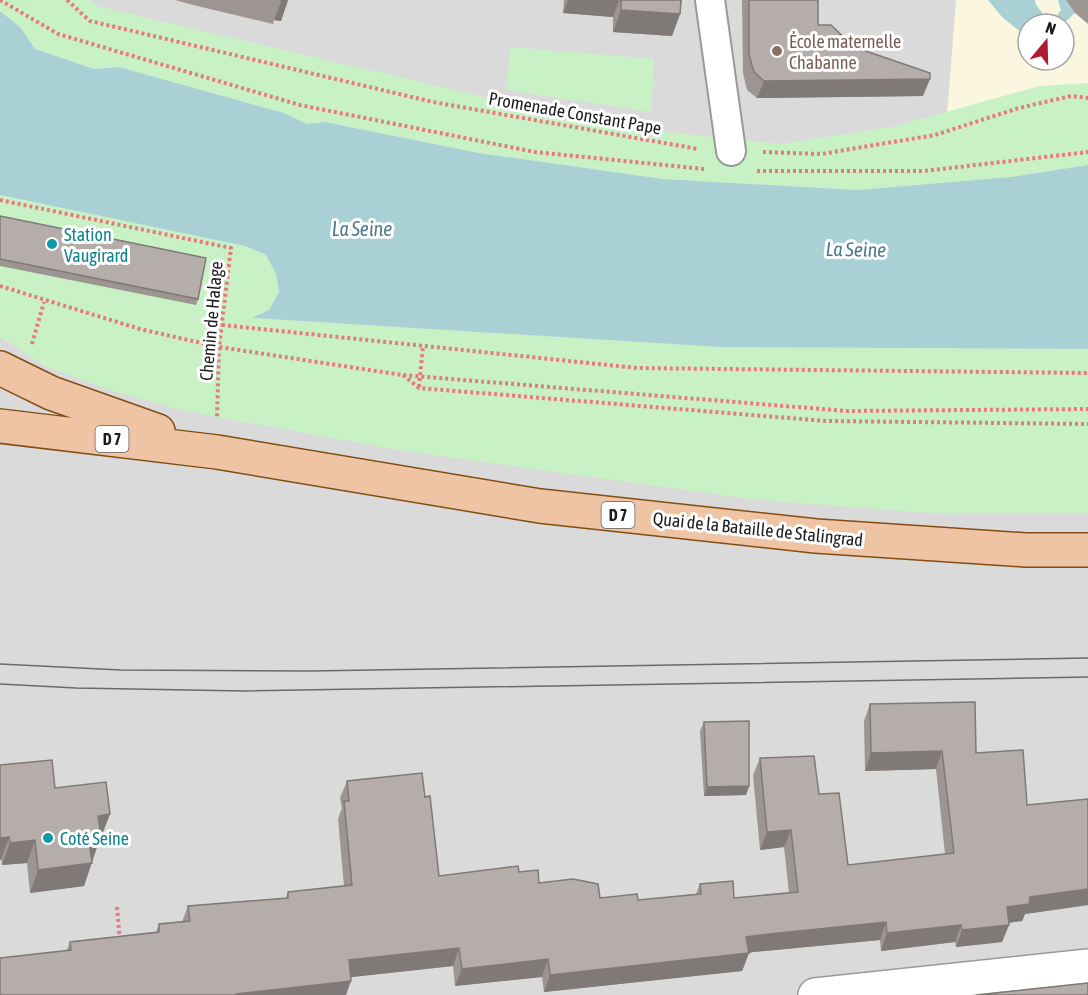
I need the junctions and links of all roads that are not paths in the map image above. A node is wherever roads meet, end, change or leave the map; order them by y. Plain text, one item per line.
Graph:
1 (710, 0) edge
2 (732, 164) road end
3 (0, 368) edge
4 (0, 426) edge
5 (217, 452) junction
6 (1088, 550) edge
7 (1088, 966) edge
8 (815, 995) edge

1 - 2 street
3 - 5 main road, Quai de la Bataille de Stalingrad / D 7
4 - 5 main road, Quai de la Bataille de Stalingrad / D 7
5 - 6 main road, Quai de la Bataille de Stalingrad / D 7
7 - 8 street

